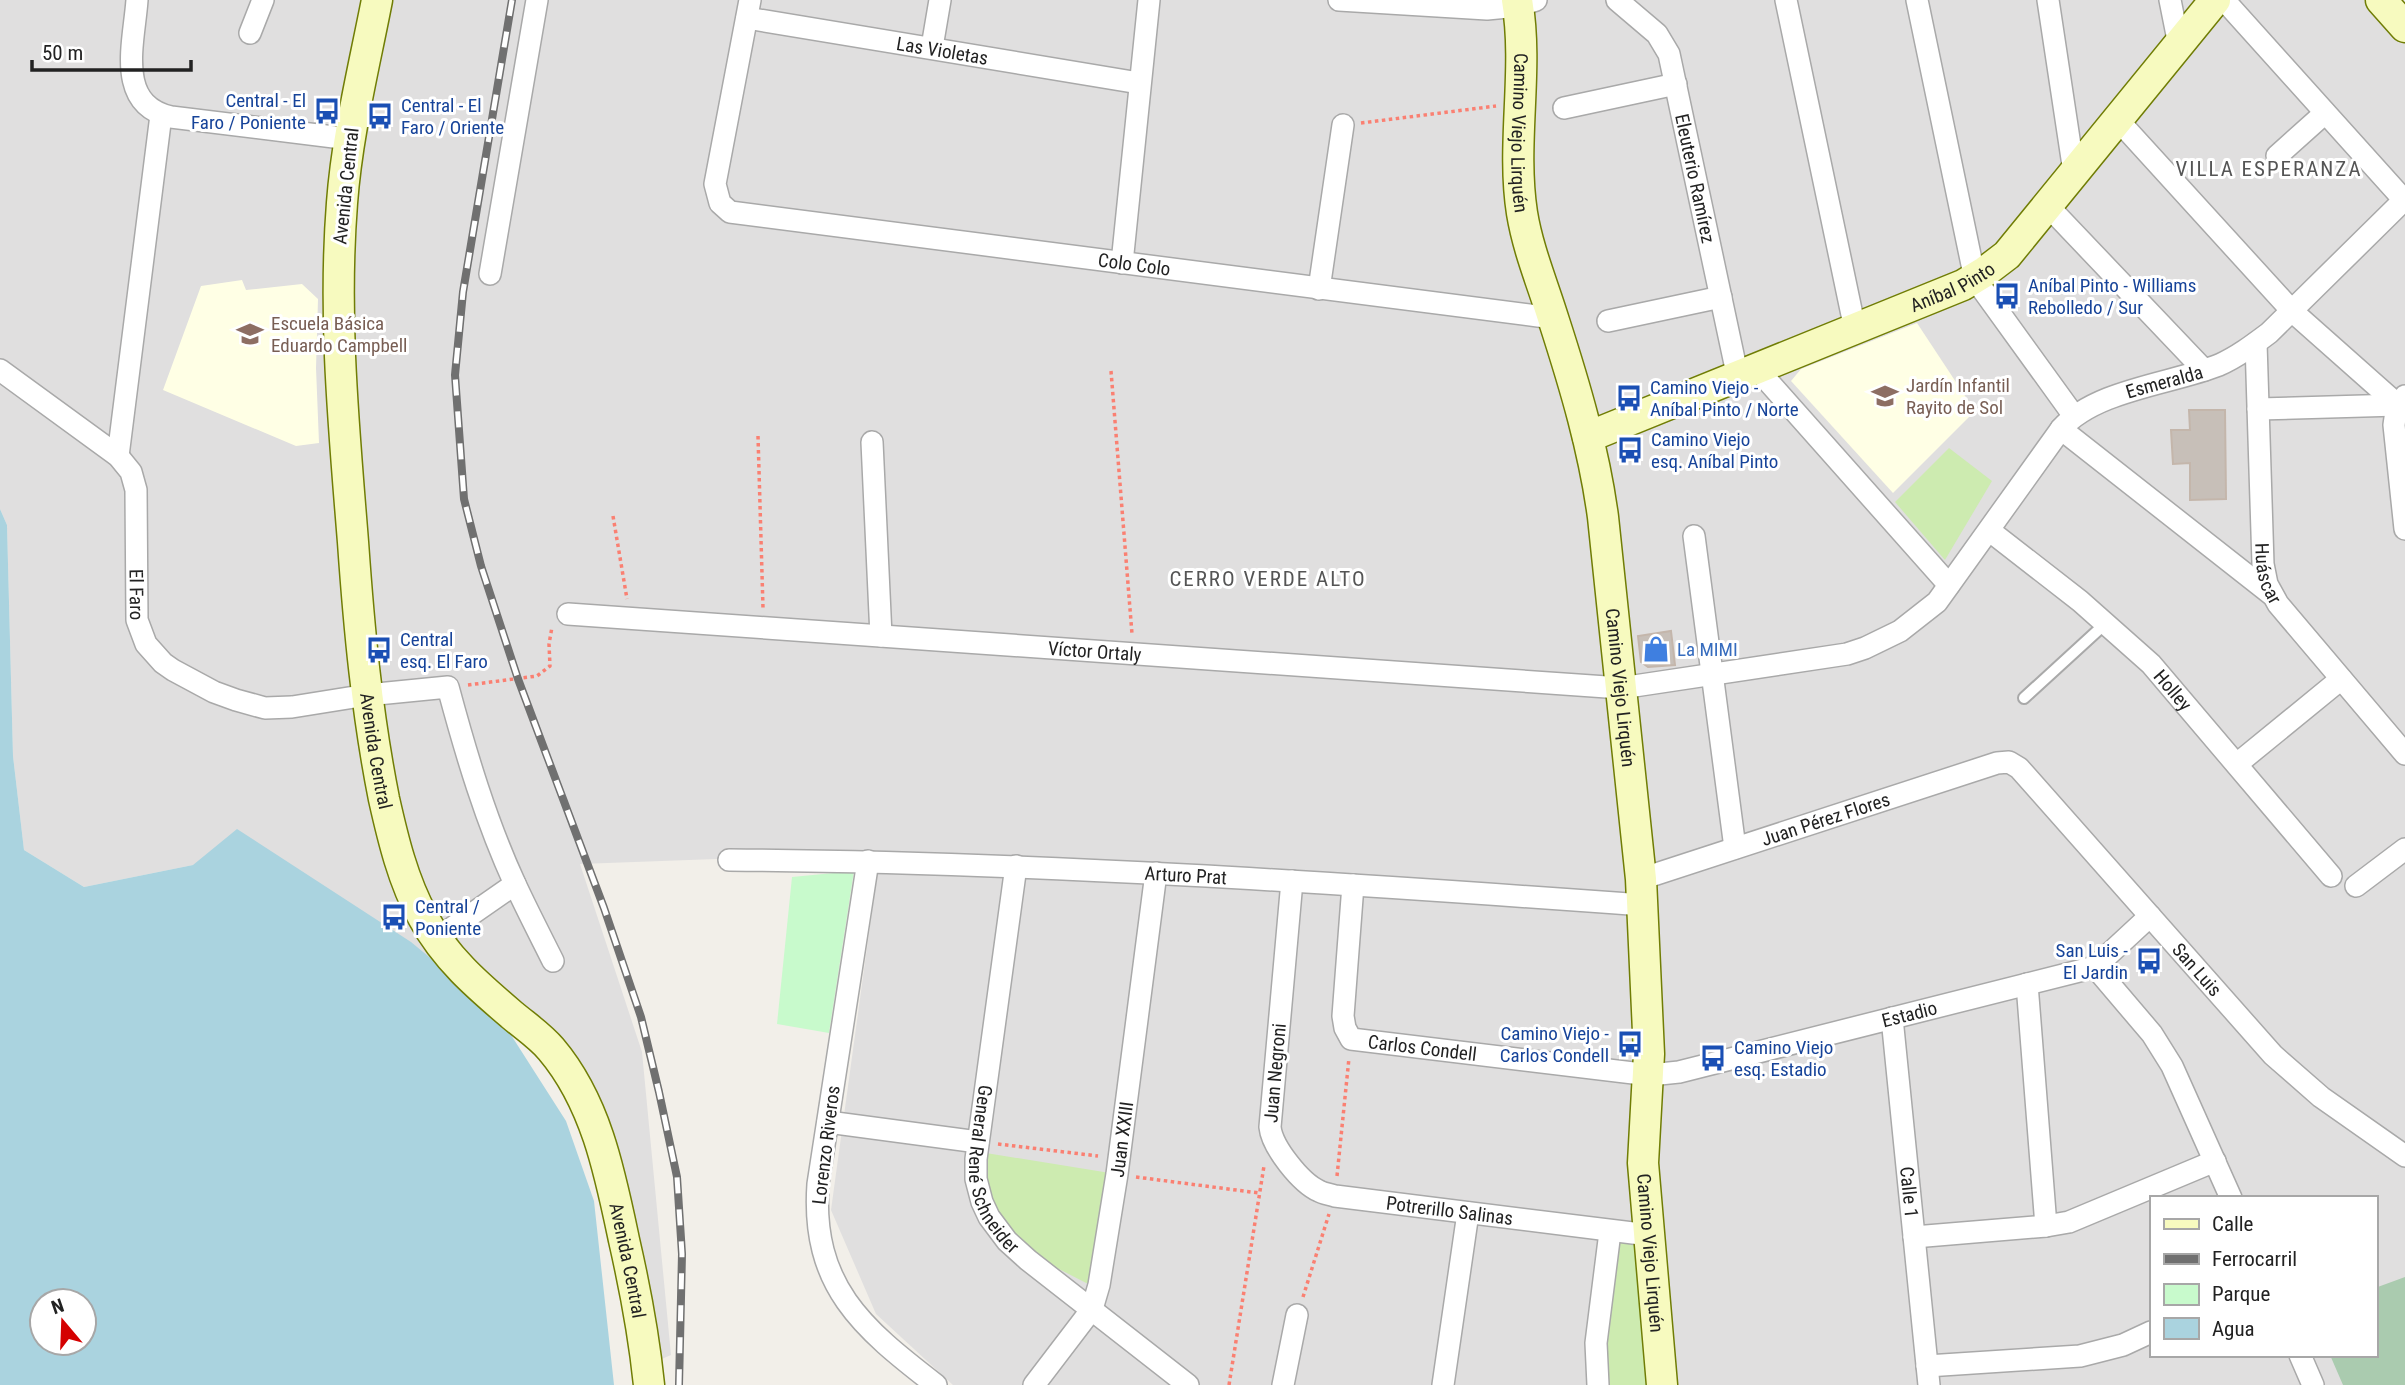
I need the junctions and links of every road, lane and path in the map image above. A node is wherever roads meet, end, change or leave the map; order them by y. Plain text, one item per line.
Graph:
1 (137, 0) edge
2 (262, 0) edge
3 (377, 0) edge
4 (537, 0) edge
5 (940, 0) edge
6 (1149, 0) edge
7 (1339, 0) edge
8 (1617, 0) edge
9 (1786, 0) edge
10 (1917, 0) edge
11 (2048, 0) edge
12 (2170, 0) edge
13 (2215, 0) edge
14 (2224, 0) edge
15 (2381, 0) edge
16 (1524, 2) edge
17 (748, 9) edge
18 (2405, 27) edge
19 (250, 33) dead end
20 (2179, 45) junction
21 (932, 47) junction
22 (1139, 83) junction
23 (1676, 84) junction
24 (1519, 103) junction
25 (1564, 108) dead end
26 (2325, 113) junction
27 (161, 115) junction
28 (2117, 119) junction
29 (1343, 125) joint
30 (350, 139) junction
31 (2277, 156) dead end
32 (2074, 172) junction
33 (2405, 200) edge
34 (2047, 205) junction
35 (1122, 263) junction
36 (490, 274) dead end
37 (1975, 279) junction
38 (1320, 289) junction
39 (1721, 297) junction
40 (2292, 311) junction
41 (1553, 318) junction
42 (1608, 321) dead end
43 (1855, 329) junction
44 (2256, 343) junction
45 (0, 370) edge
46 (2204, 370) junction
47 (1111, 371) dead end
48 (1748, 374) junction
49 (2402, 401) edge
50 (2258, 409) junction
51 (2067, 423) junction
52 (758, 436) dead end
53 (1588, 437) junction
54 (872, 442) dead end
55 (118, 456) junction
56 (613, 516) dead end
57 (2405, 529) edge
58 (1990, 531) junction
59 (1695, 536) dead end
60 (1949, 585) junction
61 (2272, 595) junction
62 (568, 614) joint
63 (630, 619) junction
64 (2106, 623) junction
65 (763, 628) junction
66 (881, 636) junction
67 (1134, 653) junction
68 (1713, 674) junction
69 (2342, 679) junction
70 (448, 687) junction
71 (1621, 688) junction
72 (367, 695) junction
73 (2024, 698) dead end
74 (2405, 754) edge
75 (2009, 762) joint
76 (2237, 764) junction
77 (1735, 848) junction
78 (2405, 849) edge
79 (729, 860) dead end
80 (868, 861) junction
81 (1016, 866) junction
82 (1156, 873) junction
83 (2331, 876) dead end
84 (1292, 881) junction
85 (515, 884) junction
86 (1353, 884) junction
87 (2356, 886) dead end
88 (1642, 892) junction
89 (2150, 916) junction
90 (436, 939) junction
91 (553, 961) dead end
92 (2095, 967) junction
93 (2027, 984) junction
94 (1892, 1018) junction
95 (1650, 1075) junction
96 (828, 1122) junction
97 (978, 1142) junction
98 (1273, 1142) junction
99 (2405, 1156) edge
100 (2215, 1161) junction
101 (1117, 1166) junction
102 (1259, 1193) junction
103 (2230, 1196) edge
104 (1468, 1213) junction
105 (2046, 1226) junction
106 (1610, 1232) junction
107 (1649, 1235) junction
108 (1914, 1237) junction
109 (1092, 1309) junction
110 (1297, 1315) dead end
111 (2150, 1332) edge
112 (2301, 1357) edge
113 (1928, 1375) edge
114 (649, 1385) edge
115 (936, 1385) edge
116 (1034, 1385) edge
117 (1188, 1385) edge
118 (1228, 1385) edge
119 (1283, 1385) edge
120 (1443, 1385) edge
121 (1598, 1385) edge
122 (1662, 1385) edge
123 (2313, 1385) edge

1 - 27 street
2 - 19 street
3 - 30 street, Avenida Central
4 - 36 street
5 - 21 street
6 - 22 street
7 - 16 street
8 - 23 street, Eleuterio Ramírez
9 - 43 street
10 - 37 street
11 - 32 street
12 - 20 street
13 - 20 street, Aníbal Pinto
14 - 26 street
15 - 18 street
16 - 24 street, Camino Viejo Lirquén
17 - 21 street, Las Violetas
17 - 35 street, Colo Colo
20 - 28 street, Aníbal Pinto
21 - 22 street, Las Violetas
22 - 35 street
23 - 25 street
23 - 39 street, Eleuterio Ramírez
24 - 29 path
24 - 41 street, Camino Viejo Lirquén
26 - 31 street
26 - 33 street
27 - 30 street
27 - 55 street
28 - 32 street, Aníbal Pinto
28 - 40 street
29 - 38 street
30 - 72 street, Avenida Central
32 - 34 street, Aníbal Pinto
33 - 40 street, Esmeralda
34 - 37 street, Aníbal Pinto
34 - 46 street
35 - 38 street, Colo Colo
37 - 43 street, Aníbal Pinto
37 - 51 street
38 - 41 street, Colo Colo
39 - 42 street
39 - 48 street, Eleuterio Ramírez
40 - 44 street, Esmeralda
40 - 49 street
41 - 53 street, Camino Viejo Lirquén
43 - 48 street, Aníbal Pinto
44 - 46 street, Esmeralda
44 - 50 street, Huáscar
45 - 55 street, El Faro
46 - 51 street, Esmeralda
47 - 67 path
48 - 53 street, Aníbal Pinto
48 - 60 street
49 - 50 street
49 - 57 street
50 - 61 street, Huáscar
51 - 58 street, Esmeralda
51 - 61 street
52 - 65 path
53 - 71 street, Camino Viejo Lirquén
54 - 66 street
55 - 72 street, El Faro
56 - 63 path
58 - 60 street, Esmeralda
58 - 64 street, Holley
59 - 68 street
60 - 68 street, Esmeralda
61 - 69 street, Huáscar
62 - 63 street, Víctor Ortaly
62 - 70 path
63 - 65 street, Víctor Ortaly
64 - 73 lane
64 - 76 street, Holley
65 - 66 street, Víctor Ortaly
66 - 67 street, Víctor Ortaly
67 - 71 street, Víctor Ortaly
68 - 71 street, Víctor Ortaly
68 - 77 street
69 - 74 street, Huáscar
69 - 76 street
70 - 72 street, El Faro
70 - 85 street
71 - 88 street, Camino Viejo Lirquén
72 - 90 street, Avenida Central
75 - 77 street, Juan Pérez Flores
75 - 89 street, San Luis
76 - 83 street, Holley
77 - 88 street, Juan Pérez Flores
78 - 87 street
79 - 80 street, Arturo Prat
80 - 81 street, Arturo Prat
80 - 96 street, Lorenzo Riveros
81 - 82 street, Arturo Prat
81 - 97 street, General René Schneider
82 - 84 street, Arturo Prat
82 - 101 street, Juan XXIII
84 - 86 street, Arturo Prat
84 - 98 street, Juan Negroni
85 - 90 street
85 - 91 street
86 - 88 street, Arturo Prat
86 - 95 street, Carlos Condell
88 - 95 street, Camino Viejo Lirquén
89 - 92 street, Estadio
89 - 99 street, San Luis
90 - 114 street, Avenida Central
92 - 93 street, Estadio
92 - 100 street
93 - 94 street, Estadio
93 - 105 street
94 - 95 street, Estadio
94 - 108 street, Calle 1
95 - 107 street, Camino Viejo Lirquén
96 - 97 street
96 - 115 street, Lorenzo Riveros
97 - 101 path
97 - 109 street, General René Schneider
98 - 102 path, Juan Negroni
98 - 104 street, Potrerillo Salinas
100 - 103 street
100 - 105 street
101 - 102 path
101 - 109 street, Juan XXIII
102 - 118 path, Juan Negroni
104 - 106 street, Potrerillo Salinas
104 - 120 street
105 - 108 street
106 - 107 street, Potrerillo Salinas
106 - 121 street
107 - 122 street, Camino Viejo Lirquén
108 - 113 street, Calle 1
109 - 116 street, Juan XXIII
109 - 117 street, General René Schneider
110 - 119 street
111 - 113 street
112 - 123 street

